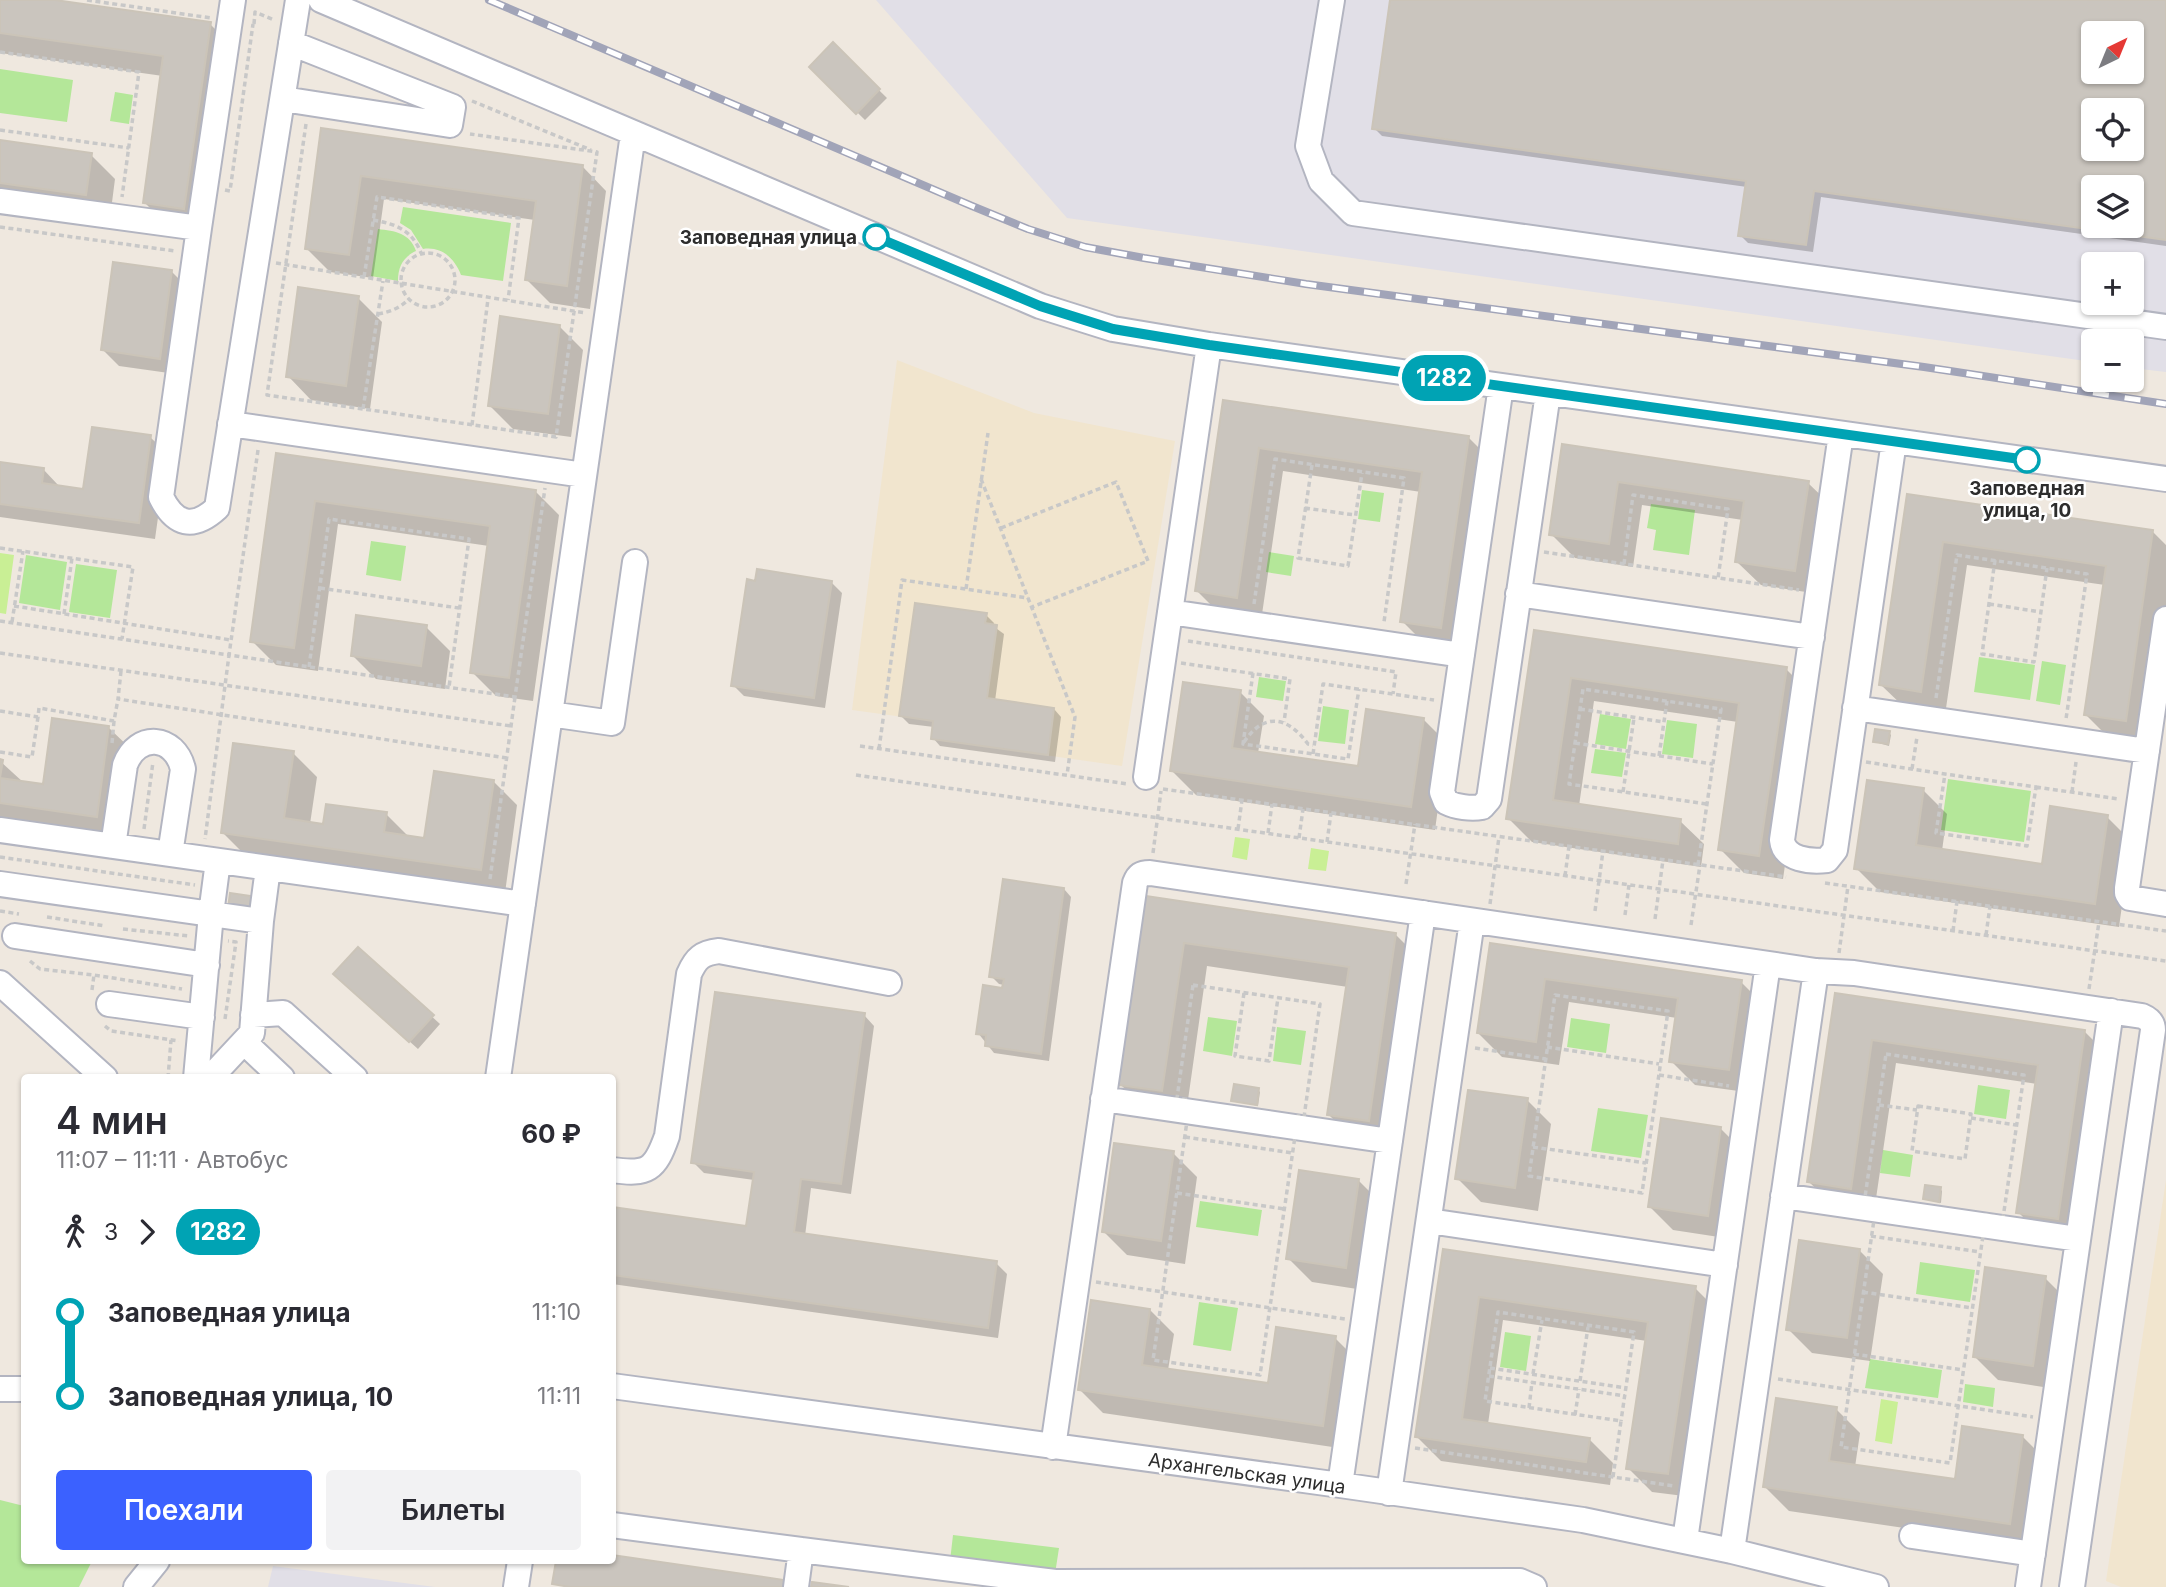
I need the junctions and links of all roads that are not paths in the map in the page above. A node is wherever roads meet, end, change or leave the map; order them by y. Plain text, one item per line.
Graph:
1 (233, 0) edge
2 (298, 0) edge
3 (321, 0) edge
4 (1332, 0) edge
5 (291, 43) junction
6 (283, 99) junction
7 (633, 134) junction
8 (0, 201) edge
9 (199, 229) junction
10 (2166, 327) edge
11 (1209, 345) junction
12 (1501, 386) junction
13 (1548, 393) junction
14 (230, 424) junction
15 (1841, 434) junction
16 (1894, 441) junction
17 (584, 475) junction
18 (2166, 479) edge
19 (635, 562) dead end
20 (1518, 594) junction
21 (1170, 612) junction
22 (2166, 619) edge
23 (1812, 637) junction
24 (1462, 654) junction
25 (1855, 708) junction
26 (550, 714) junction
27 (2147, 751) junction
28 (1148, 784) road end
29 (0, 830) edge
30 (114, 836) junction
31 (172, 844) junction
32 (218, 850) junction
33 (268, 868) junction
34 (0, 884) edge
35 (523, 904) junction
36 (2166, 904) edge
37 (211, 914) junction
38 (1423, 914) junction
39 (261, 921) junction
40 (1480, 922) junction
41 (15, 936) dead end
42 (1768, 964) junction
43 (207, 965) junction
44 (1826, 972) junction
45 (0, 982) edge
46 (889, 983) dead end
47 (109, 1004) dead end
48 (2099, 1009) junction
49 (253, 1015) junction
50 (202, 1017) junction
51 (244, 1042) junction
52 (102, 1074) edge
53 (196, 1074) edge
54 (214, 1074) edge
55 (278, 1074) edge
56 (351, 1074) edge
57 (499, 1074) edge
58 (1103, 1099) junction
59 (1390, 1141) junction
60 (616, 1170) edge
61 (1783, 1196) junction
62 (1429, 1221) junction
63 (2078, 1239) junction
64 (1725, 1265) junction
65 (616, 1387) edge
66 (0, 1389) edge
67 (21, 1389) edge
68 (1053, 1447) junction
69 (1340, 1485) junction
70 (1389, 1493) junction
71 (616, 1526) edge
72 (1912, 1536) dead end
73 (1685, 1540) junction
74 (801, 1549) junction
75 (1732, 1550) junction
76 (2033, 1553) junction
77 (155, 1564) edge
78 (520, 1564) edge
79 (1055, 1585) edge
80 (136, 1587) edge
81 (516, 1587) edge
82 (796, 1587) edge
83 (1534, 1587) edge
84 (1877, 1587) edge
85 (2028, 1587) edge
86 (2072, 1587) edge

1 - 9 street
2 - 5 street
3 - 7 street
4 - 10 street
5 - 6 street
5 - 6 street
6 - 14 street
7 - 11 street
7 - 17 street
8 - 9 street
9 - 14 street
11 - 12 street
11 - 21 street
12 - 13 street
12 - 24 street
13 - 15 street
13 - 20 street
14 - 17 street
15 - 16 street
15 - 23 street
16 - 18 street
16 - 25 street
17 - 26 street
19 - 26 street
20 - 23 street
20 - 24 street
21 - 24 street
21 - 28 street
22 - 27 street
23 - 25 street
25 - 27 street
26 - 35 street
27 - 36 street
29 - 30 street
30 - 31 street
30 - 31 street
31 - 32 street
32 - 33 street
32 - 37 street
33 - 35 street
33 - 39 street
34 - 37 street
35 - 57 street
37 - 39 street
37 - 43 street
38 - 40 street
38 - 58 street
38 - 59 street
39 - 49 street
40 - 42 street
40 - 62 street
41 - 43 street
42 - 44 street
42 - 64 street
43 - 50 street
44 - 48 street
44 - 61 street
45 - 52 street
46 - 60 street
47 - 50 street
48 - 63 street
48 - 86 street
49 - 51 street
49 - 56 street
50 - 53 street
51 - 54 street
51 - 55 street
58 - 59 street
58 - 68 street
59 - 69 street
61 - 63 street
61 - 75 street
62 - 64 street
62 - 70 street
63 - 76 street
64 - 73 street
65 - 68 street, Архангельская улица
66 - 67 street
68 - 69 street, Архангельская улица
69 - 70 street, Архангельская улица
70 - 73 street, Архангельская улица
71 - 74 street
72 - 76 street
73 - 75 street, Архангельская улица
74 - 79 street
74 - 82 street
75 - 84 street, Архангельская улица
76 - 85 street
77 - 80 street
78 - 81 street
79 - 83 street

